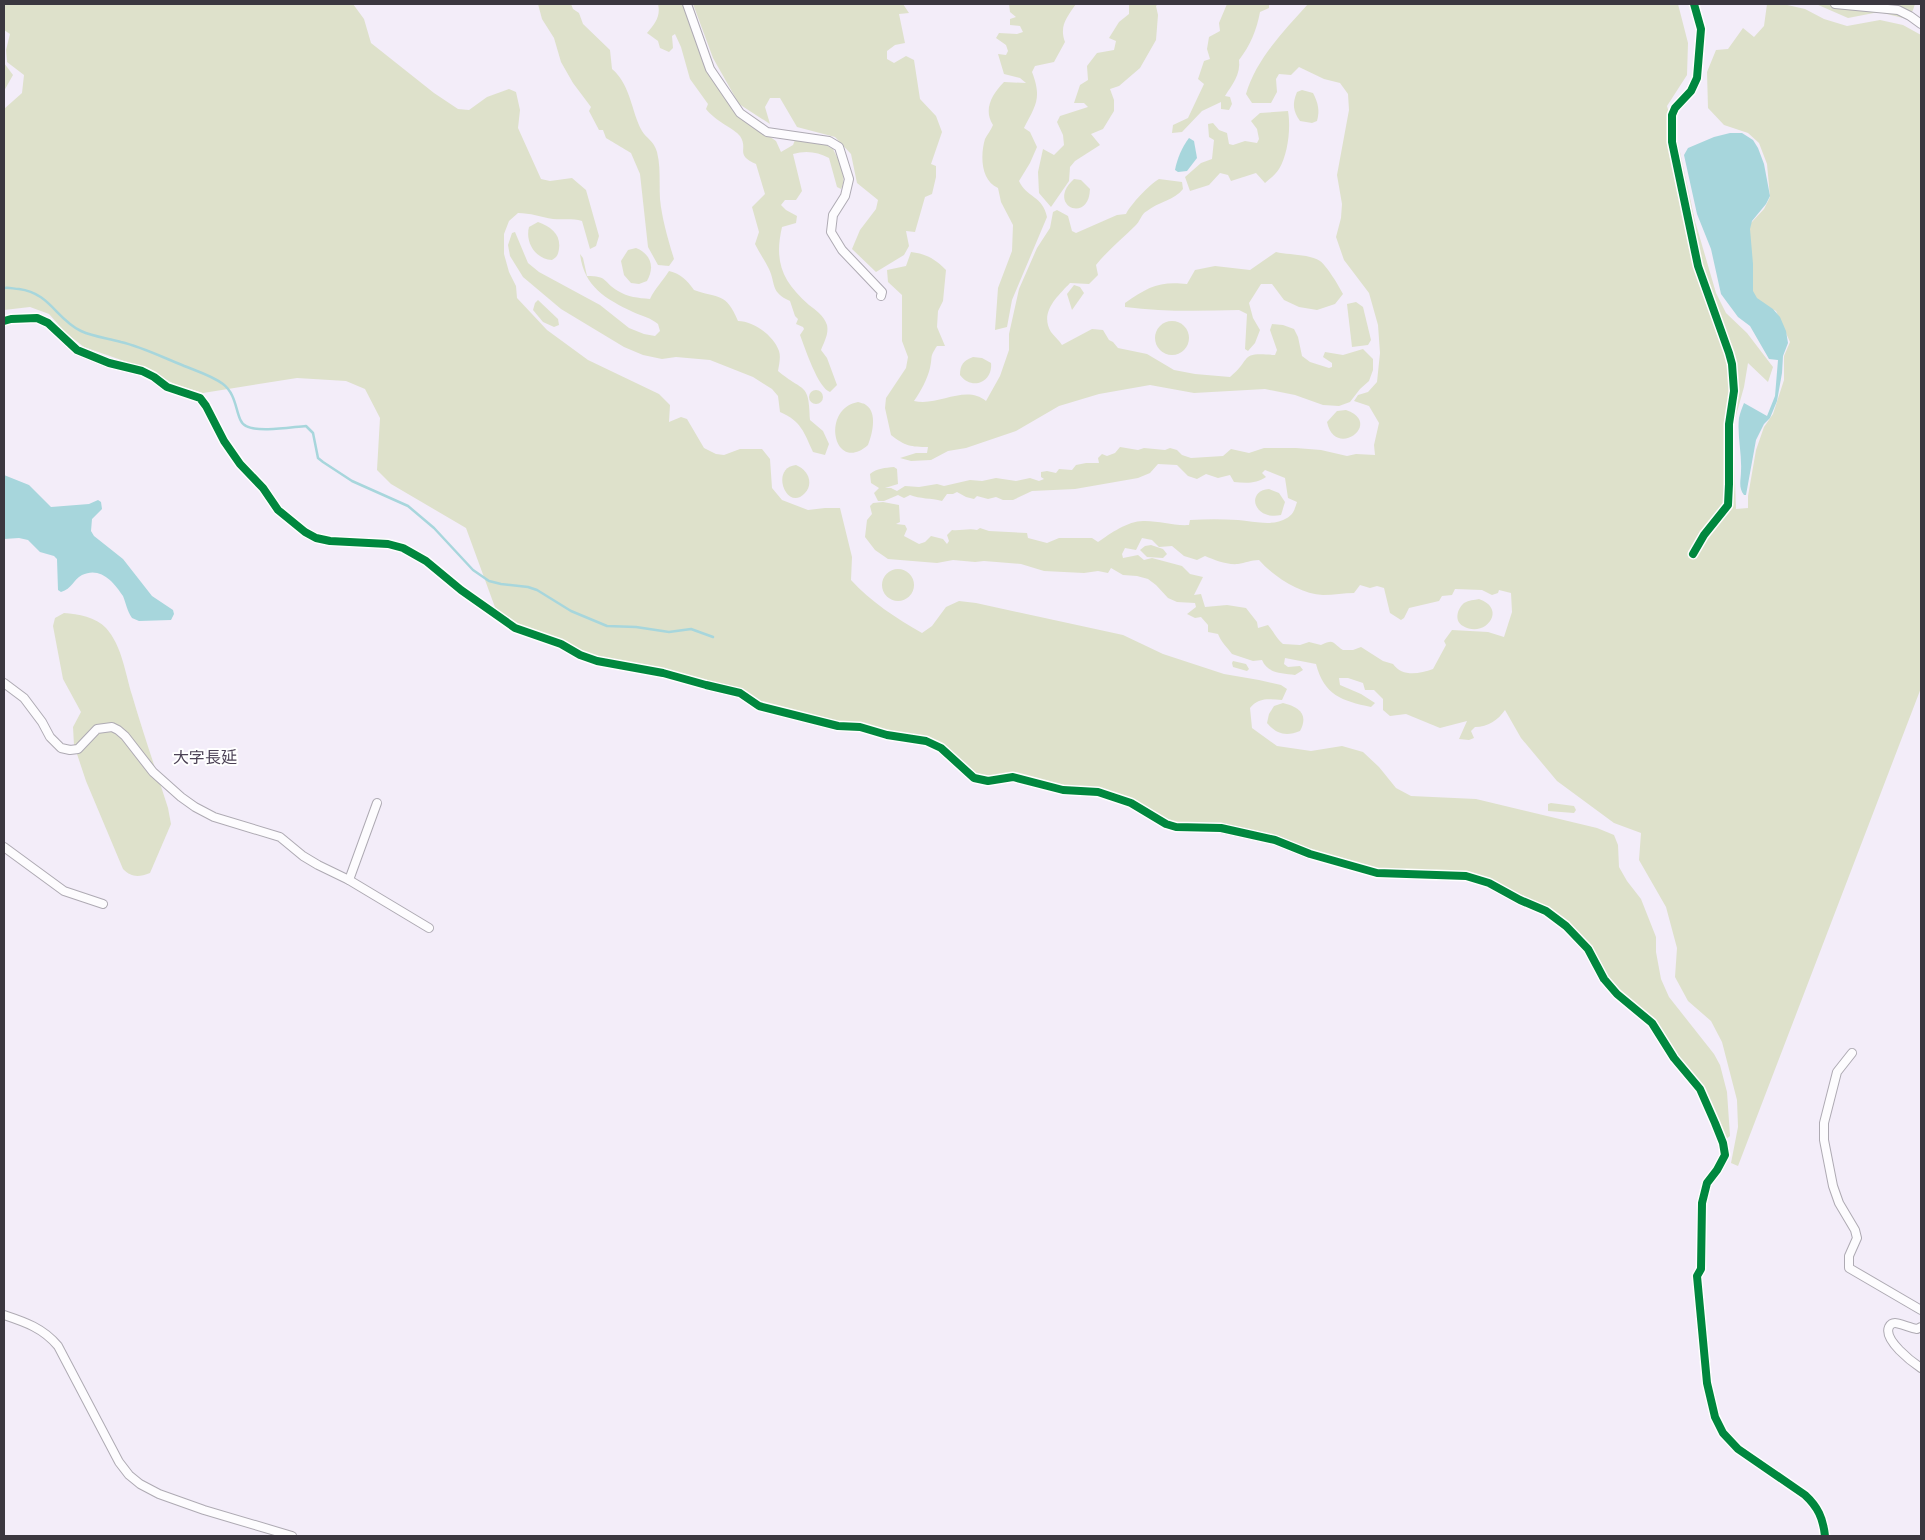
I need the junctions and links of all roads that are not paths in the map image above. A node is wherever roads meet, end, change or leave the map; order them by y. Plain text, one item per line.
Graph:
1 (687, 4) edge
2 (1694, 4) edge
3 (1835, 4) edge
4 (1921, 24) edge
5 (881, 296) dead end
6 (4, 321) edge
7 (1693, 554) dead end
8 (4, 683) edge
9 (377, 803) dead end
10 (4, 847) edge
11 (349, 880) junction
12 (102, 904) dead end
13 (429, 928) dead end
14 (1852, 1053) dead end
15 (1921, 1310) edge
16 (4, 1315) edge
17 (1921, 1327) edge
18 (1921, 1368) edge
19 (292, 1536) edge
20 (1825, 1536) edge

1 - 5 street
2 - 7 street
3 - 4 street
6 - 20 street
8 - 11 street
9 - 11 street
10 - 12 street
11 - 13 street
14 - 15 street
16 - 19 street
17 - 18 street

